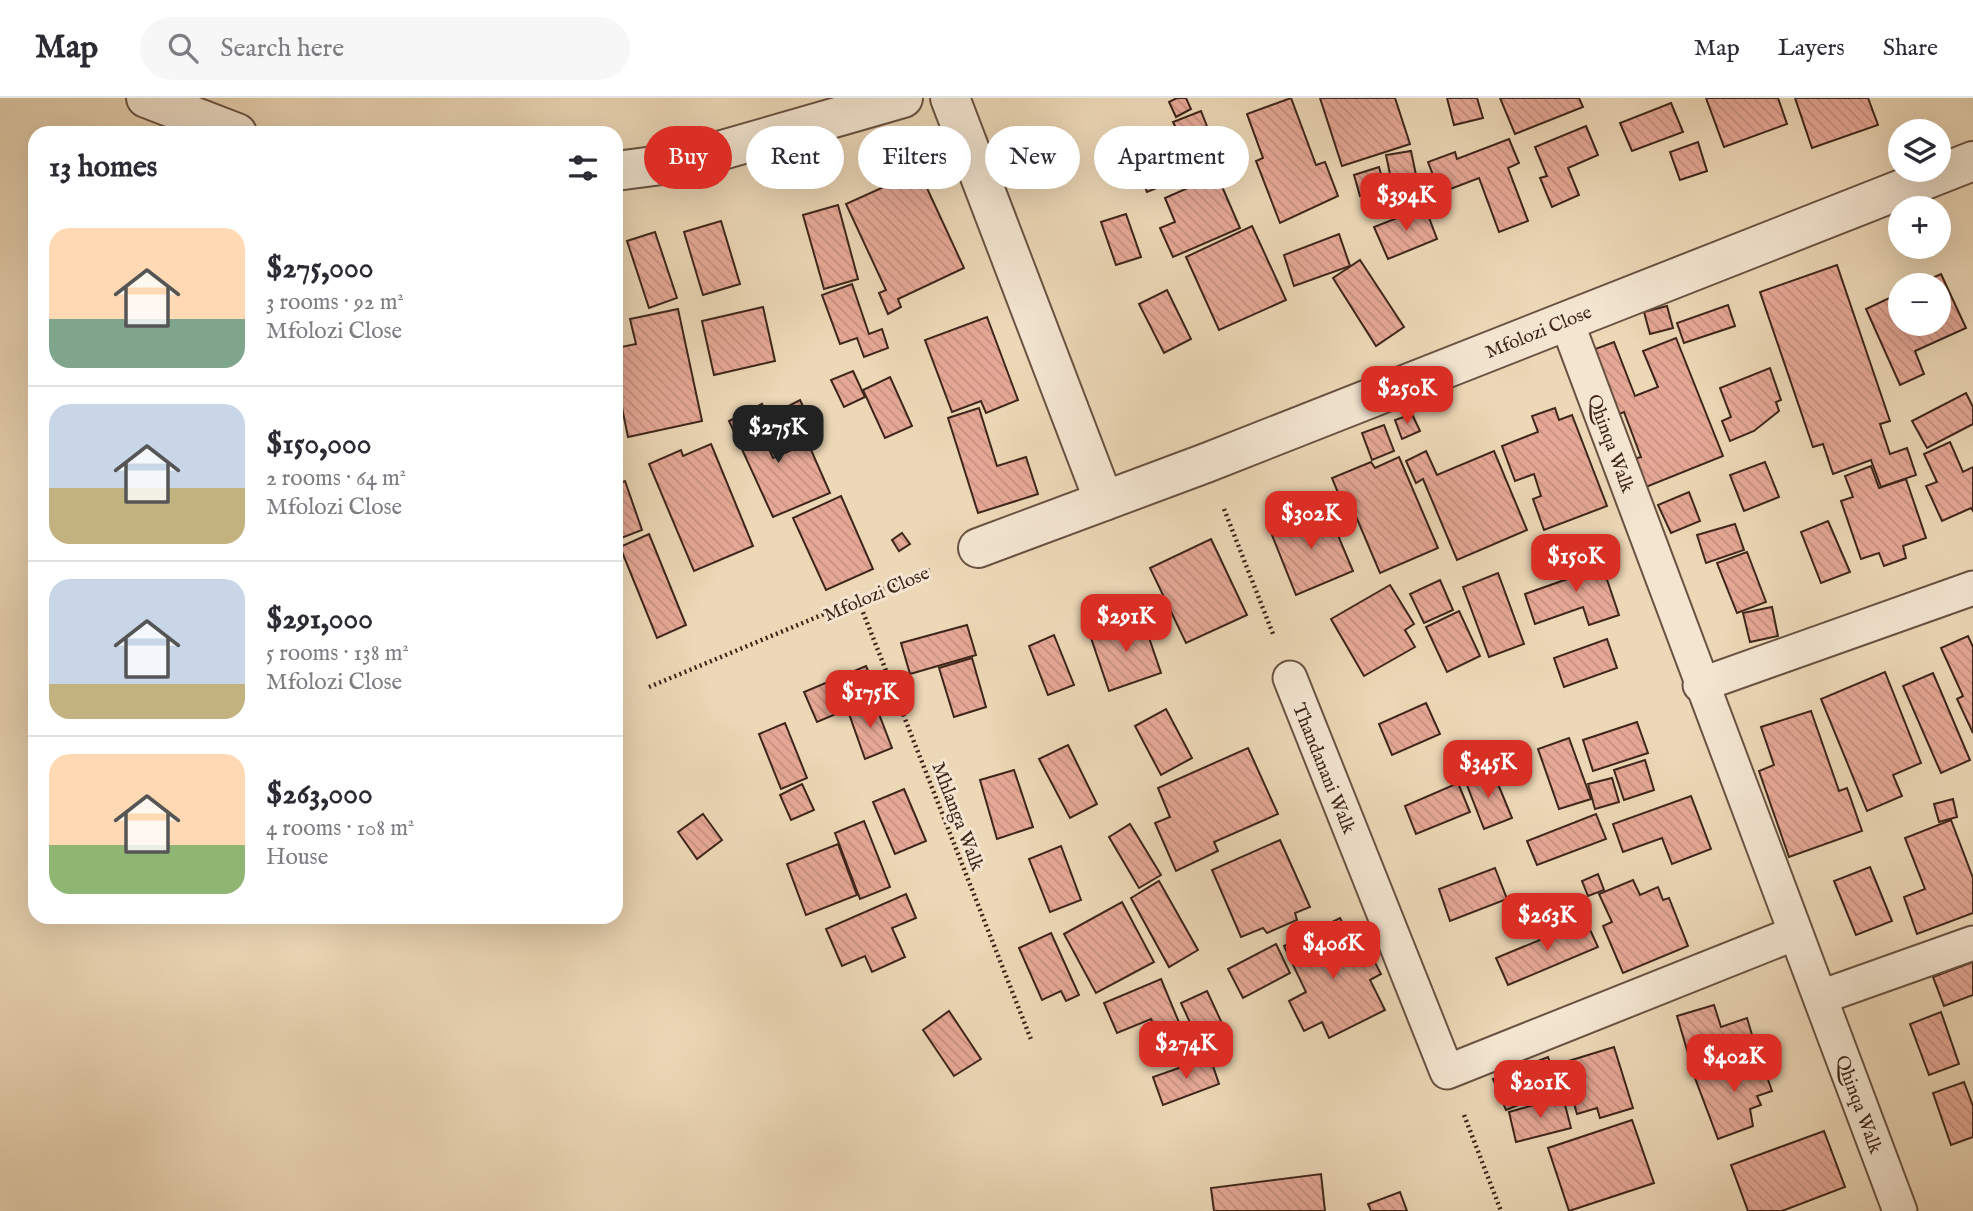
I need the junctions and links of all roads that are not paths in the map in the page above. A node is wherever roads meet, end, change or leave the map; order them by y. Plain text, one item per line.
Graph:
1 (146, 98) edge
2 (950, 98) edge
3 (893, 100) edge
4 (219, 126) edge
5 (1973, 161) edge
6 (623, 170) edge
7 (1566, 320) junction
8 (1104, 501) junction
9 (978, 548) road end
10 (1973, 588) edge
11 (1290, 678) road end
12 (1700, 685) junction
13 (1793, 934) junction
14 (1973, 943) edge
15 (1821, 997) junction
16 (1900, 1211) edge

1 - 4 street
2 - 8 street
3 - 6 street
5 - 7 street, Mfolozi Close
7 - 8 street, Mfolozi Close
7 - 12 lane, Qhinqa Walk
8 - 9 street, Mfolozi Close
10 - 12 lane
11 - 13 lane, Thandanani Walk
12 - 13 lane, Qhinqa Walk
13 - 15 lane, Qhinqa Walk
14 - 15 lane
15 - 16 lane, Qhinqa Walk

